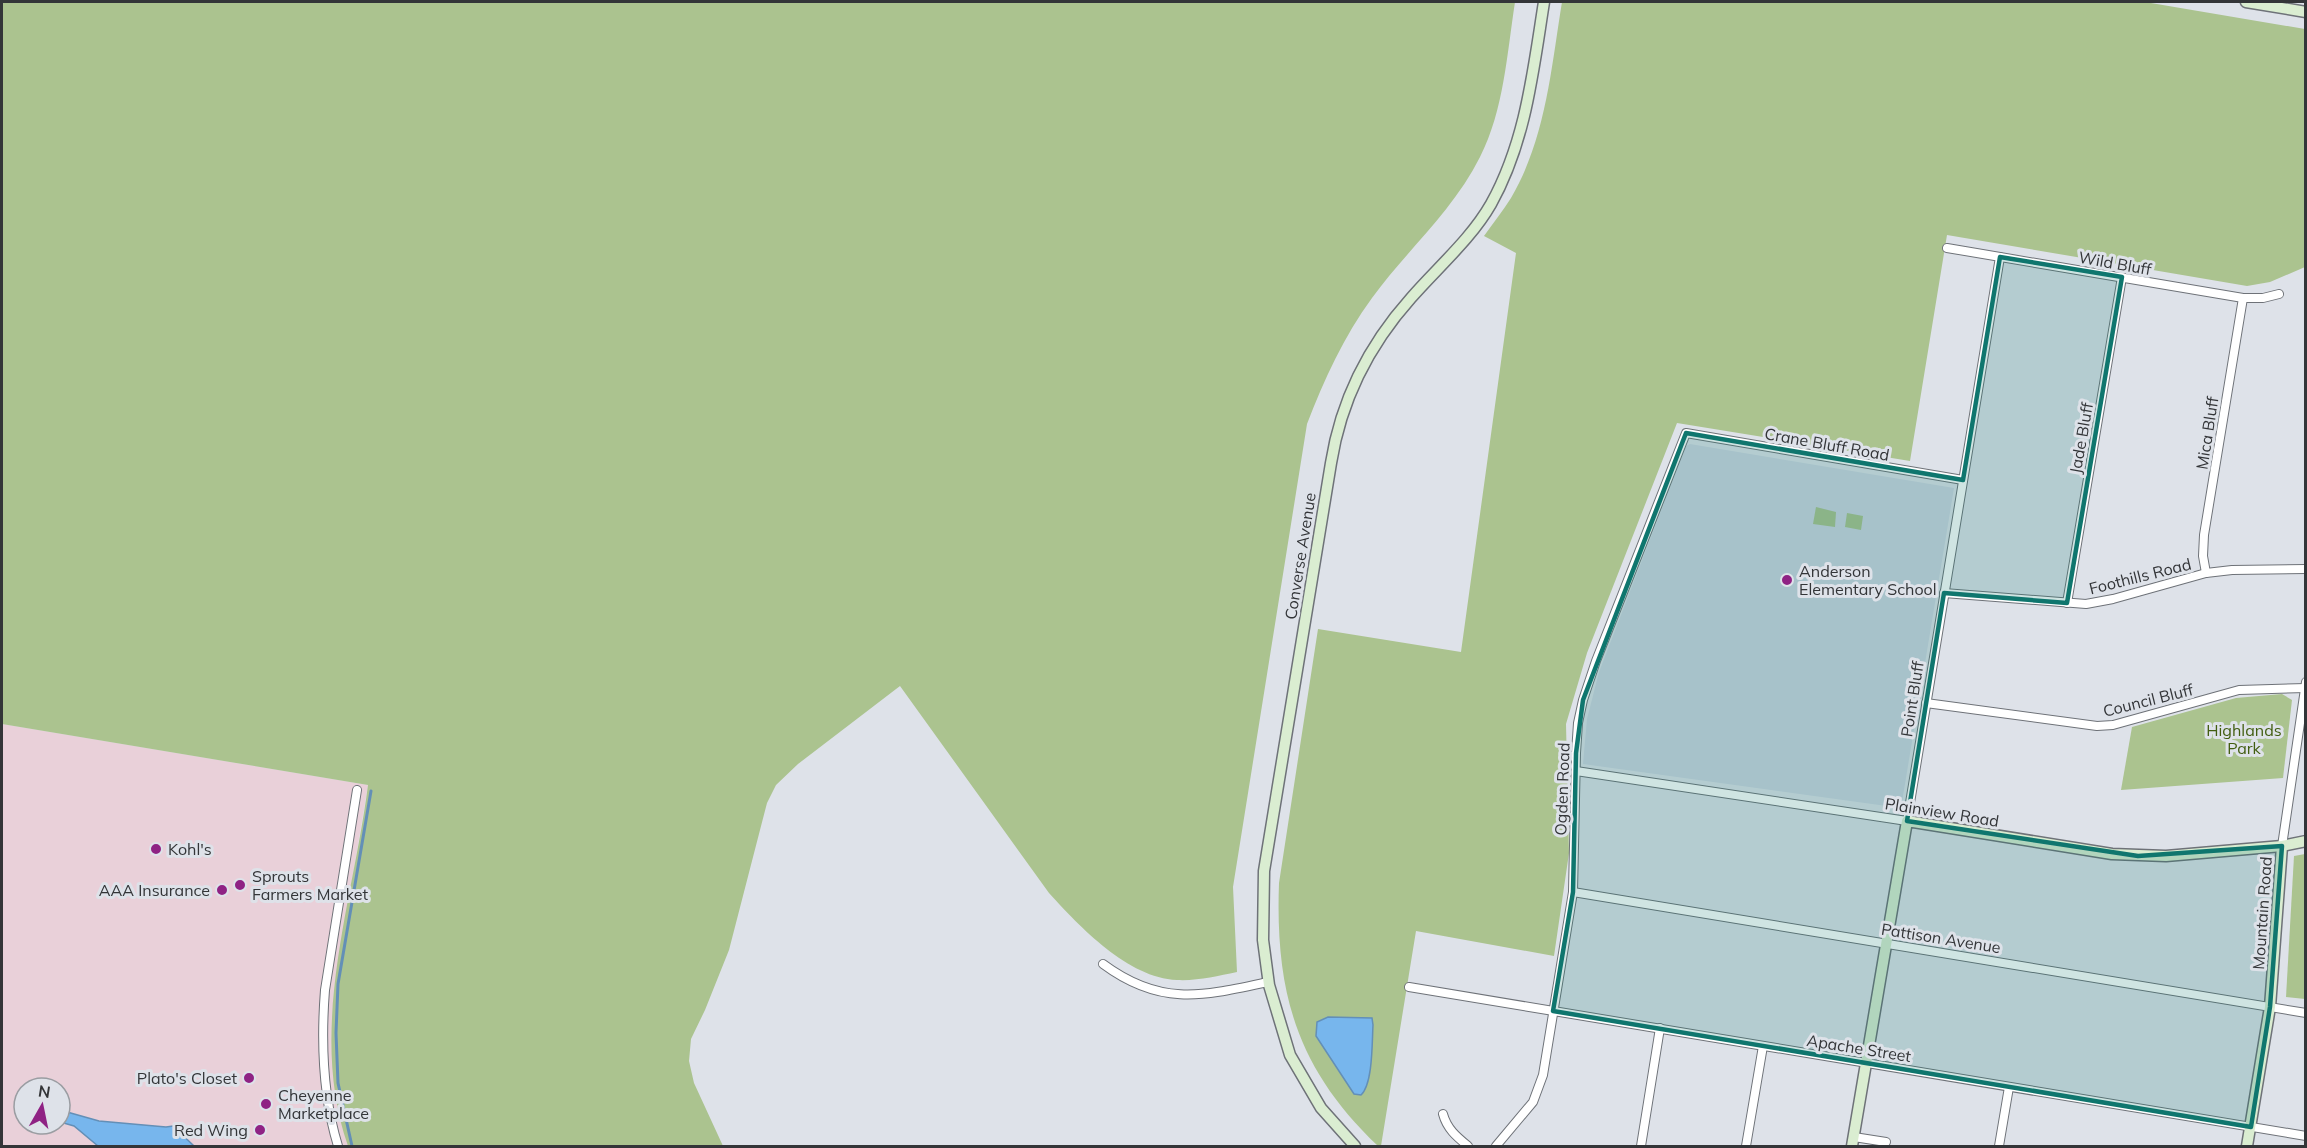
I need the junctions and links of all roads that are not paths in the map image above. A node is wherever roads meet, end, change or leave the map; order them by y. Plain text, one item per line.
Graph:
1 (1544, 2) edge
2 (2246, 2) edge
3 (2306, 12) edge
4 (1947, 248) dead end
5 (2000, 257) junction
6 (2122, 278) junction
7 (2279, 294) dead end
8 (2243, 298) junction
9 (1686, 434) joint
10 (1963, 480) junction
11 (2306, 569) edge
12 (2206, 573) junction
13 (1944, 593) junction
14 (2067, 603) junction
15 (2305, 686) edge
16 (1926, 703) junction
17 (1576, 771) junction
18 (357, 790) dead end
19 (1907, 821) junction
20 (2306, 841) edge
21 (2282, 846) junction
22 (1573, 892) junction
23 (1886, 943) junction
24 (1103, 964) dead end
25 (1268, 982) junction
26 (1409, 987) dead end
27 (2270, 1007) junction
28 (1553, 1011) junction
29 (2306, 1013) edge
30 (1660, 1028) junction
31 (1763, 1046) junction
32 (1866, 1063) junction
33 (2009, 1087) junction
34 (1443, 1114) dead end
35 (2252, 1127) junction
36 (2306, 1136) edge
37 (1853, 1142) edge
38 (1886, 1142) dead end
39 (338, 1146) edge
40 (1355, 1146) edge
41 (1468, 1146) edge
42 (1496, 1146) edge
43 (1641, 1146) edge
44 (1746, 1146) edge
45 (2000, 1146) edge
46 (2247, 1146) edge

1 - 25 main road, Converse Avenue
2 - 3 main road
4 - 5 street, Wild Bluff
5 - 6 street, Wild Bluff
5 - 10 street, Point Bluff
6 - 8 street, Wild Bluff
6 - 14 street, Jade Bluff
7 - 8 street, Wild Bluff
8 - 12 street, Mica Bluff
9 - 10 street, Crane Bluff Road
9 - 17 street, Ogden Road
10 - 13 street, Point Bluff
11 - 12 street, Foothills Road
12 - 14 street, Foothills Road
13 - 14 street, Foothills Road
13 - 16 street, Point Bluff
15 - 16 street, Council Bluff
15 - 21 street, Mountain Road
16 - 19 street, Point Bluff
17 - 19 street, Plainview Road
17 - 22 street, Ogden Road
18 - 39 street
19 - 21 main road, Plainview Road
19 - 23 main road, Point Bluff
20 - 21 main road, Plainview Road
21 - 27 main road, Mountain Road
22 - 23 street, Pattison Avenue
22 - 28 street, Ogden Road
23 - 27 street, Pattison Avenue
23 - 32 main road, Point Bluff
24 - 25 street
25 - 40 main road, Converse Avenue
26 - 28 street, Apache Street
27 - 29 street, Pattison Avenue
27 - 35 main road, Mountain Road
28 - 30 street, Apache Street
28 - 42 street, Ogden Road
30 - 31 street, Apache Street
30 - 43 street
31 - 32 street, Apache Street
31 - 44 street
32 - 33 street, Apache Street
32 - 37 main road, Point Bluff
33 - 35 street, Apache Street
33 - 45 street
34 - 41 street
35 - 36 street, Apache Street
35 - 46 main road, Mountain Road
37 - 38 street

